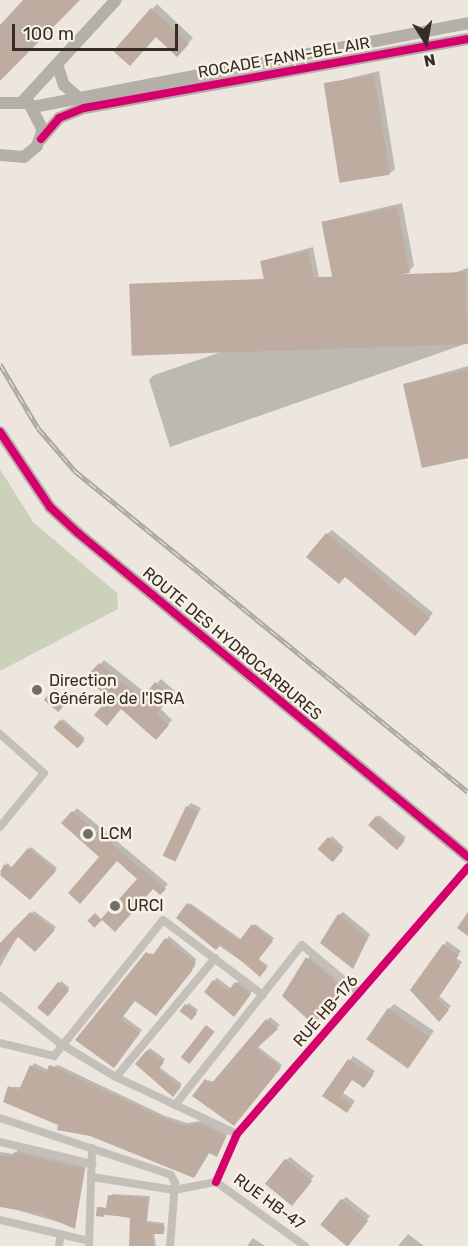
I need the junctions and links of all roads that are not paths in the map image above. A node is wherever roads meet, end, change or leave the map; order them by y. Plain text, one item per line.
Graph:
1 (116, 0) edge
2 (468, 23) edge
3 (468, 39) edge
4 (57, 64) junction
5 (80, 99) junction
6 (103, 99) junction
7 (0, 103) edge
8 (28, 104) junction
9 (41, 139) junction
10 (2, 158) edge
11 (0, 432) edge
12 (0, 734) edge
13 (0, 827) edge
14 (468, 857) edge
15 (468, 867) edge
16 (215, 958) junction
17 (359, 993) junction
18 (263, 994) junction
19 (0, 996) edge
20 (0, 1043) edge
21 (61, 1044) junction
22 (116, 1077) junction
23 (175, 1106) junction
24 (0, 1118) edge
25 (237, 1134) junction
26 (0, 1142) edge
27 (92, 1148) junction
28 (92, 1164) junction
29 (92, 1177) junction
30 (216, 1182) junction
31 (174, 1190) junction
32 (0, 1220) edge
33 (61, 1234) junction
34 (89, 1244) edge
35 (59, 1246) edge
36 (170, 1246) edge
37 (305, 1246) edge

1 - 4 street
2 - 6 street, ROCADE FANN-BEL AIR
3 - 6 street, ROCADE FANN-BEL AIR
4 - 5 street
4 - 8 street
5 - 6 street
5 - 8 street
6 - 9 street
7 - 8 street
8 - 9 street
9 - 10 street
11 - 14 street, ROUTE DES HYDROCARBURES
12 - 13 street
15 - 17 street, RUE HB-176
16 - 18 street
16 - 21 street
16 - 22 street
17 - 18 street
17 - 25 street, RUE HB-176
18 - 23 street
19 - 21 street
20 - 21 street
21 - 22 street
22 - 23 street
23 - 25 street
24 - 27 street
25 - 30 street, RUE HB-176
26 - 28 street
27 - 28 street
27 - 31 street
28 - 29 street
29 - 31 street
29 - 34 street
30 - 31 street
30 - 37 street, RUE HB-47
31 - 36 street
32 - 33 street
33 - 34 street
33 - 35 street

